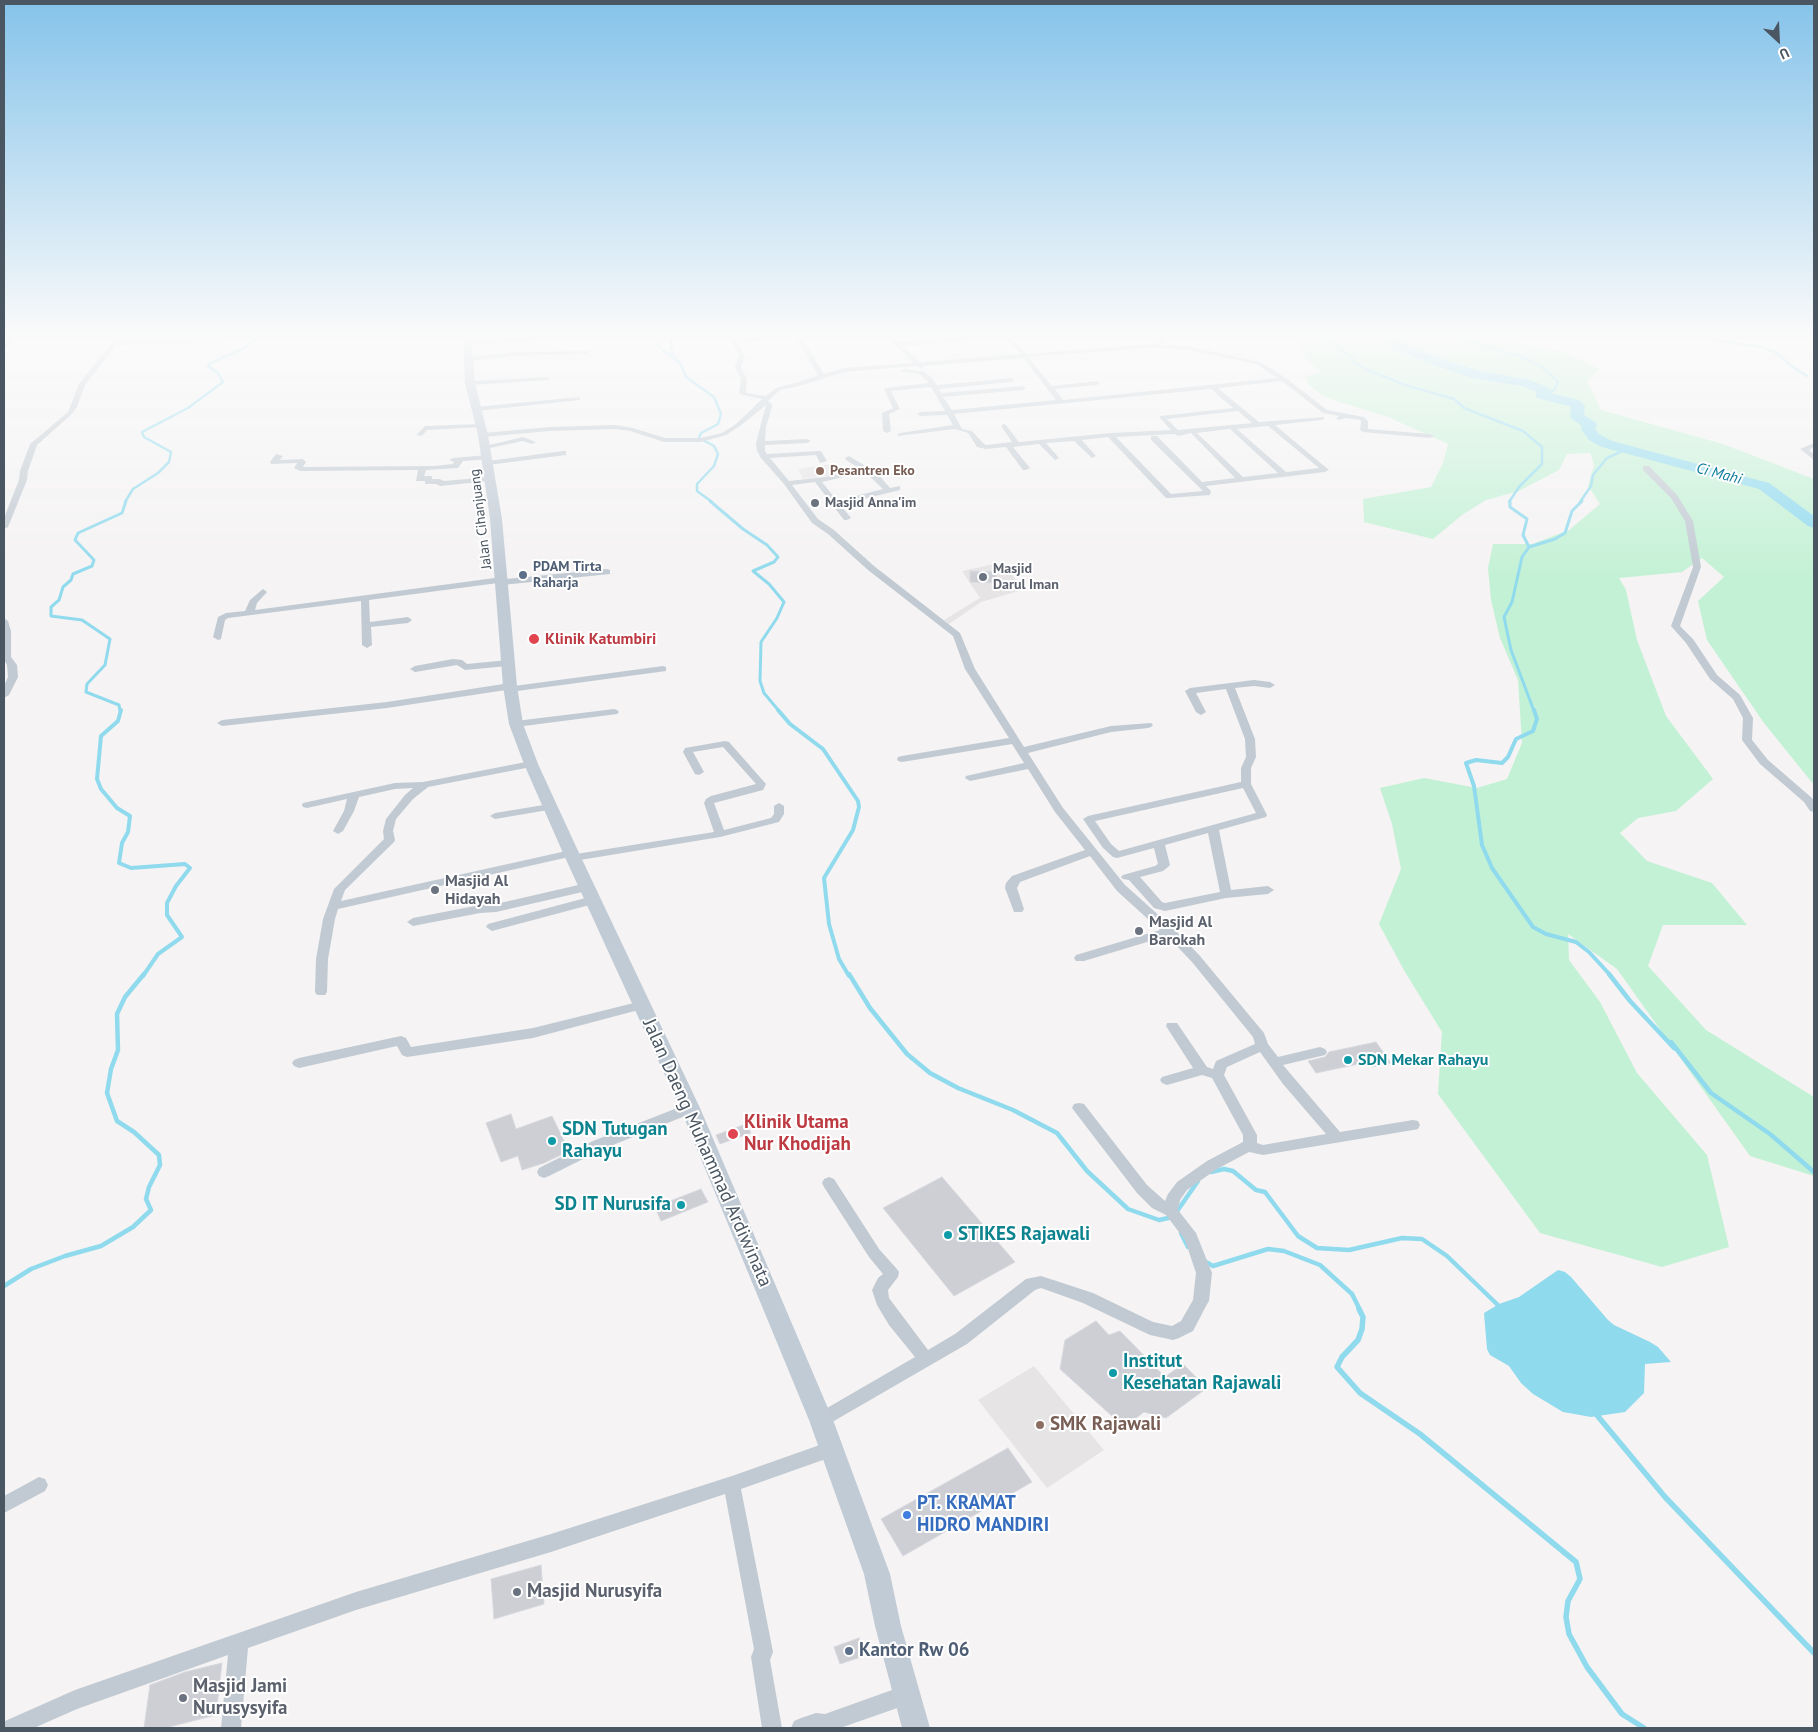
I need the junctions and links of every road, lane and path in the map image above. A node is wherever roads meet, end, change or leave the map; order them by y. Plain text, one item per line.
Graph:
1 (63, 417) edge
2 (478, 417) edge
3 (747, 417) edge
4 (767, 417) edge
5 (885, 417) edge
6 (953, 417) edge
7 (1164, 417) edge
8 (1247, 417) edge
9 (1307, 417) edge
10 (1350, 417) edge
11 (1256, 424) junction
12 (1268, 424) junction
13 (1004, 426) dead end
14 (961, 428) junction
15 (1233, 429) junction
16 (482, 430) junction
17 (887, 430) dead end
18 (1177, 434) junction
19 (1194, 434) junction
20 (420, 435) dead end
21 (900, 435) dead end
22 (1430, 436) dead end
23 (1076, 438) junction
24 (1113, 438) junction
25 (1154, 438) junction
26 (807, 441) dead end
27 (532, 442) dead end
28 (1041, 442) junction
29 (760, 443) junction
30 (1013, 445) junction
31 (1814, 445) edge
32 (563, 453) dead end
33 (279, 456) dead end
34 (487, 456) junction
35 (764, 456) junction
36 (1092, 456) dead end
37 (1813, 457) dead end
38 (849, 458) dead end
39 (1055, 458) dead end
40 (460, 460) junction
41 (823, 460) dead end
42 (314, 462) dead end
43 (422, 468) junction
44 (1026, 468) dead end
45 (1646, 468) dead end
46 (866, 470) junction
47 (1285, 475) junction
48 (490, 480) junction
49 (817, 480) junction
50 (1242, 480) junction
51 (788, 482) junction
52 (1201, 484) junction
53 (850, 500) dead end
54 (847, 518) dead end
55 (4, 527) edge
56 (607, 572) dead end
57 (502, 581) junction
58 (263, 592) dead end
59 (365, 598) junction
60 (249, 613) junction
61 (408, 620) dead end
62 (4, 621) edge
63 (366, 625) junction
64 (218, 637) dead end
65 (367, 645) dead end
66 (508, 663) junction
67 (415, 669) dead end
68 (663, 669) dead end
69 (1270, 685) dead end
70 (1229, 686) junction
71 (510, 687) junction
72 (4, 695) edge
73 (614, 712) dead end
74 (1201, 712) dead end
75 (222, 723) dead end
76 (516, 724) junction
77 (1148, 725) dead end
78 (1015, 740) junction
79 (1022, 751) junction
80 (902, 759) dead end
81 (531, 764) junction
82 (1030, 765) junction
83 (699, 772) dead end
84 (970, 778) dead end
85 (1246, 784) junction
86 (424, 785) junction
87 (354, 795) junction
88 (307, 805) dead end
89 (779, 806) dead end
90 (550, 807) junction
91 (1814, 809) edge
92 (495, 816) dead end
93 (1213, 829) junction
94 (338, 831) dead end
95 (720, 834) junction
96 (1159, 844) junction
97 (1091, 852) junction
98 (572, 855) junction
99 (1132, 876) junction
100 (1114, 880) junction
101 (1268, 890) dead end
102 (590, 893) junction
103 (1226, 894) junction
104 (333, 906) junction
105 (1018, 910) dead end
106 (413, 922) dead end
107 (492, 927) dead end
108 (1169, 931) junction
109 (1080, 958) dead end
110 (320, 992) dead end
111 (642, 1005) junction
112 (1172, 1026) dead end
113 (1262, 1045) junction
114 (1320, 1052) dead end
115 (1275, 1062) junction
116 (299, 1063) dead end
117 (1202, 1070) junction
118 (1217, 1075) junction
119 (1167, 1080) dead end
120 (690, 1108) junction
121 (1079, 1108) dead end
122 (1413, 1125) dead end
123 (1336, 1136) junction
124 (1248, 1146) junction
125 (544, 1172) dead end
126 (829, 1184) dead end
127 (1171, 1211) junction
128 (926, 1359) junction
129 (821, 1420) junction
130 (831, 1449) junction
131 (732, 1484) junction
132 (39, 1485) dead end
133 (4, 1505) edge
134 (239, 1643) junction
135 (906, 1695) junction
136 (12, 1728) edge
137 (231, 1728) edge
138 (772, 1728) edge
139 (801, 1728) edge
140 (916, 1728) edge

1 - 55 street
2 - 16 main road, Jalan Cihanjuang
3 - 16 street
4 - 29 street
5 - 17 street
6 - 14 street
7 - 18 street
8 - 11 street
9 - 12 street
10 - 22 street
11 - 12 street
11 - 18 street
12 - 15 street
12 - 47 street
13 - 30 street
14 - 21 street
14 - 30 street
15 - 19 street
15 - 47 street
16 - 20 street
16 - 34 main road, Jalan Cihanjuang
18 - 19 street
18 - 24 street
18 - 25 street
19 - 50 street
23 - 24 street
23 - 28 street
23 - 36 street
24 - 25 street
24 - 52 street
25 - 52 street
26 - 29 street
27 - 34 street
28 - 30 street
28 - 39 street
29 - 35 street
30 - 44 street
31 - 37 street
32 - 34 street
33 - 43 street
34 - 40 street
34 - 48 main road, Jalan Cihanjuang
35 - 41 street
35 - 51 street
38 - 46 street
40 - 42 street
40 - 43 street
43 - 48 street
45 - 91 street
46 - 49 street
46 - 53 street
47 - 50 street
48 - 57 main road, Jalan Cihanjuang
49 - 51 street
49 - 54 street
50 - 52 street
51 - 78 street
56 - 57 street
57 - 59 street
57 - 66 main road, Jalan Daeng Muhammad Ardiwinata
58 - 60 street
59 - 60 street
59 - 63 street
60 - 64 street
61 - 63 street
62 - 72 street
63 - 65 street
66 - 67 street
66 - 71 main road, Jalan Daeng Muhammad Ardiwinata
68 - 71 street
69 - 70 street
70 - 74 street
70 - 85 street
71 - 75 street
71 - 76 main road, Jalan Daeng Muhammad Ardiwinata
73 - 76 street
76 - 81 main road, Jalan Daeng Muhammad Ardiwinata
77 - 79 street
78 - 79 street
78 - 80 street
79 - 82 street
81 - 86 street
81 - 90 main road, Jalan Daeng Muhammad Ardiwinata
82 - 84 street
82 - 97 street
83 - 95 street
85 - 93 street
85 - 96 street
86 - 87 street
86 - 104 street
87 - 88 street
87 - 94 street
89 - 95 street
90 - 92 street
90 - 98 main road, Jalan Daeng Muhammad Ardiwinata
93 - 96 street
93 - 103 street
95 - 98 street
96 - 99 street
97 - 100 street
97 - 105 street
98 - 102 main road, Jalan Daeng Muhammad Ardiwinata
98 - 104 street
99 - 100 street
99 - 103 street
100 - 108 street
101 - 103 street
102 - 106 street
102 - 107 street
102 - 111 main road, Jalan Daeng Muhammad Ardiwinata
104 - 110 street
108 - 109 street
108 - 113 street
111 - 116 street
111 - 120 main road, Jalan Daeng Muhammad Ardiwinata
112 - 117 street
113 - 115 street
113 - 118 street
114 - 115 street
115 - 123 street
117 - 118 street
117 - 119 street
118 - 124 street
120 - 125 street
120 - 129 main road, Jalan Daeng Muhammad Ardiwinata
121 - 127 street
122 - 123 street
123 - 124 street
124 - 127 street
126 - 128 street
127 - 128 street
128 - 129 street
129 - 130 main road, Jalan Daeng Muhammad Ardiwinata
130 - 131 street
130 - 135 main road, Jalan Daeng Muhammad Ardiwinata
131 - 134 street
131 - 138 street
132 - 133 street
134 - 136 street
134 - 137 street
135 - 139 street
135 - 140 main road, Jalan Daeng Muhammad Ardiwinata

